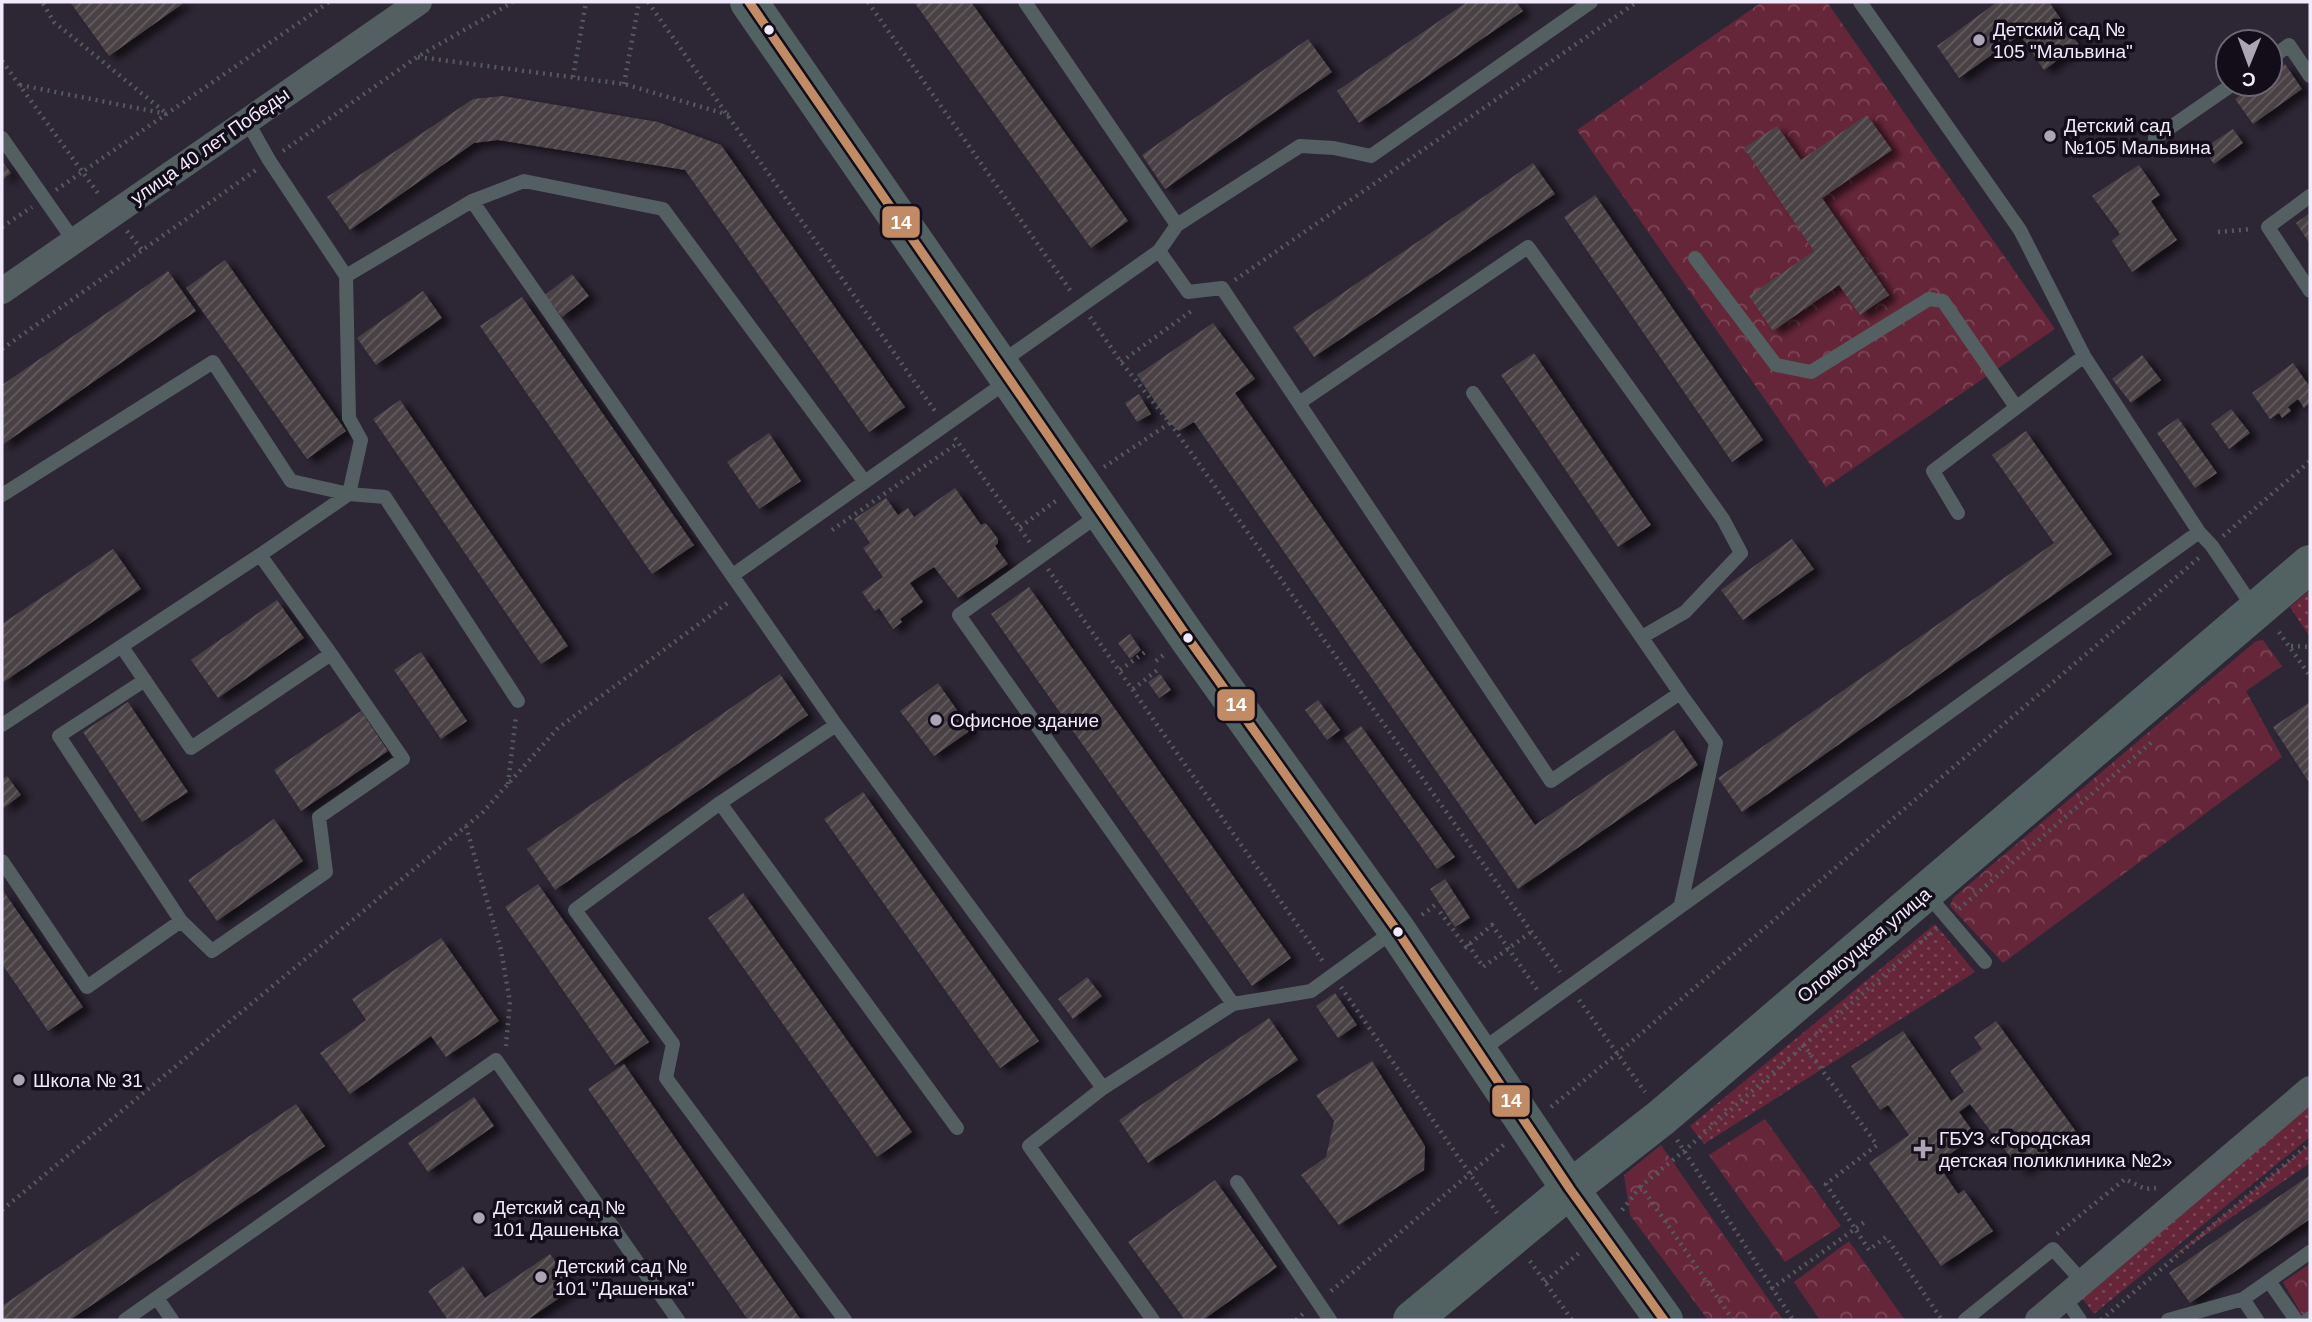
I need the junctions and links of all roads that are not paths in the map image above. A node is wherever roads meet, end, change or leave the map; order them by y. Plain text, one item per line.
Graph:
1 (419, 2) edge
2 (749, 2) edge
3 (1025, 2) edge
4 (1591, 2) edge
5 (1860, 2) edge
6 (2284, 48) edge
7 (2310, 76) edge
8 (2214, 97) edge
9 (247, 121) junction
10 (2, 138) edge
11 (2155, 138) dead end
12 (2310, 196) edge
13 (472, 201) junction
14 (1177, 225) junction
15 (74, 241) junction
16 (1159, 251) junction
17 (1695, 258) dead end
18 (345, 276) junction
19 (2, 291) edge
20 (2310, 291) edge
21 (2084, 356) junction
22 (1005, 371) junction
23 (1474, 393) dead end
24 (1299, 403) junction
25 (2016, 407) junction
26 (864, 481) junction
27 (349, 494) junction
28 (2, 495) edge
29 (1101, 513) junction
30 (1958, 513) dead end
31 (2199, 533) junction
32 (260, 555) junction
33 (2310, 564) edge
34 (733, 575) junction
35 (2264, 624) junction
36 (1642, 637) junction
37 (122, 647) junction
38 (331, 654) junction
39 (145, 680) junction
40 (1680, 693) junction
41 (518, 701) road end
42 (2, 725) edge
43 (836, 725) junction
44 (720, 803) junction
45 (2, 861) edge
46 (1681, 904) junction
47 (1937, 905) junction
48 (181, 921) junction
49 (1396, 929) junction
50 (1985, 962) dead end
51 (1233, 1004) junction
52 (1479, 1052) junction
53 (1103, 1088) junction
54 (2310, 1088) edge
55 (957, 1128) dead end
56 (1237, 1182) dead end
57 (1570, 1189) junction
58 (2310, 1252) edge
59 (2269, 1281) junction
60 (2073, 1289) junction
61 (157, 1298) junction
62 (2243, 1299) junction
63 (125, 1320) edge
64 (172, 1320) edge
65 (678, 1320) edge
66 (845, 1320) edge
67 (1153, 1320) edge
68 (1330, 1320) edge
69 (1412, 1320) edge
70 (1664, 1320) edge
71 (1965, 1320) edge
72 (2038, 1320) edge
73 (2080, 1320) edge
74 (2168, 1320) edge
75 (2257, 1320) edge
76 (2296, 1320) edge

1 - 9 street, улица 40 лет Победы
2 - 22 street
3 - 14 lane
4 - 14 lane
5 - 21 lane
6 - 7 lane
8 - 11 lane
9 - 15 street, улица 40 лет Победы
9 - 18 lane
10 - 15 lane
12 - 20 lane
13 - 18 lane
13 - 26 lane
13 - 34 lane
14 - 16 lane
15 - 19 street, улица 40 лет Победы
16 - 22 lane
16 - 24 lane
17 - 25 lane
18 - 27 lane
21 - 25 lane
21 - 31 lane
22 - 26 lane
22 - 29 street
23 - 36 lane
24 - 36 lane
24 - 40 lane
25 - 30 lane
26 - 34 lane
27 - 28 lane
27 - 32 lane
27 - 41 lane
29 - 49 street
29 - 51 lane
31 - 35 lane
31 - 46 lane
32 - 37 lane
32 - 38 lane
33 - 35 street, Оломоуцкая улица
34 - 43 lane
35 - 47 street, Оломоуцкая улица
36 - 40 lane
37 - 39 lane
37 - 42 lane
38 - 39 lane
38 - 48 lane
39 - 48 lane
40 - 46 lane
43 - 44 lane
43 - 53 lane
44 - 55 lane
44 - 66 lane
45 - 48 lane
46 - 52 lane
47 - 50 lane
47 - 57 street, Оломоуцкая улица
49 - 51 lane
49 - 52 street
51 - 53 lane
52 - 57 street
53 - 67 lane
54 - 60 street
56 - 68 lane
57 - 69 street, Оломоуцкая улица
57 - 70 street
58 - 59 lane
59 - 62 lane
59 - 76 lane
60 - 71 lane
60 - 72 street
60 - 73 lane
61 - 63 lane
61 - 64 lane
61 - 65 lane
62 - 74 lane
62 - 75 lane

